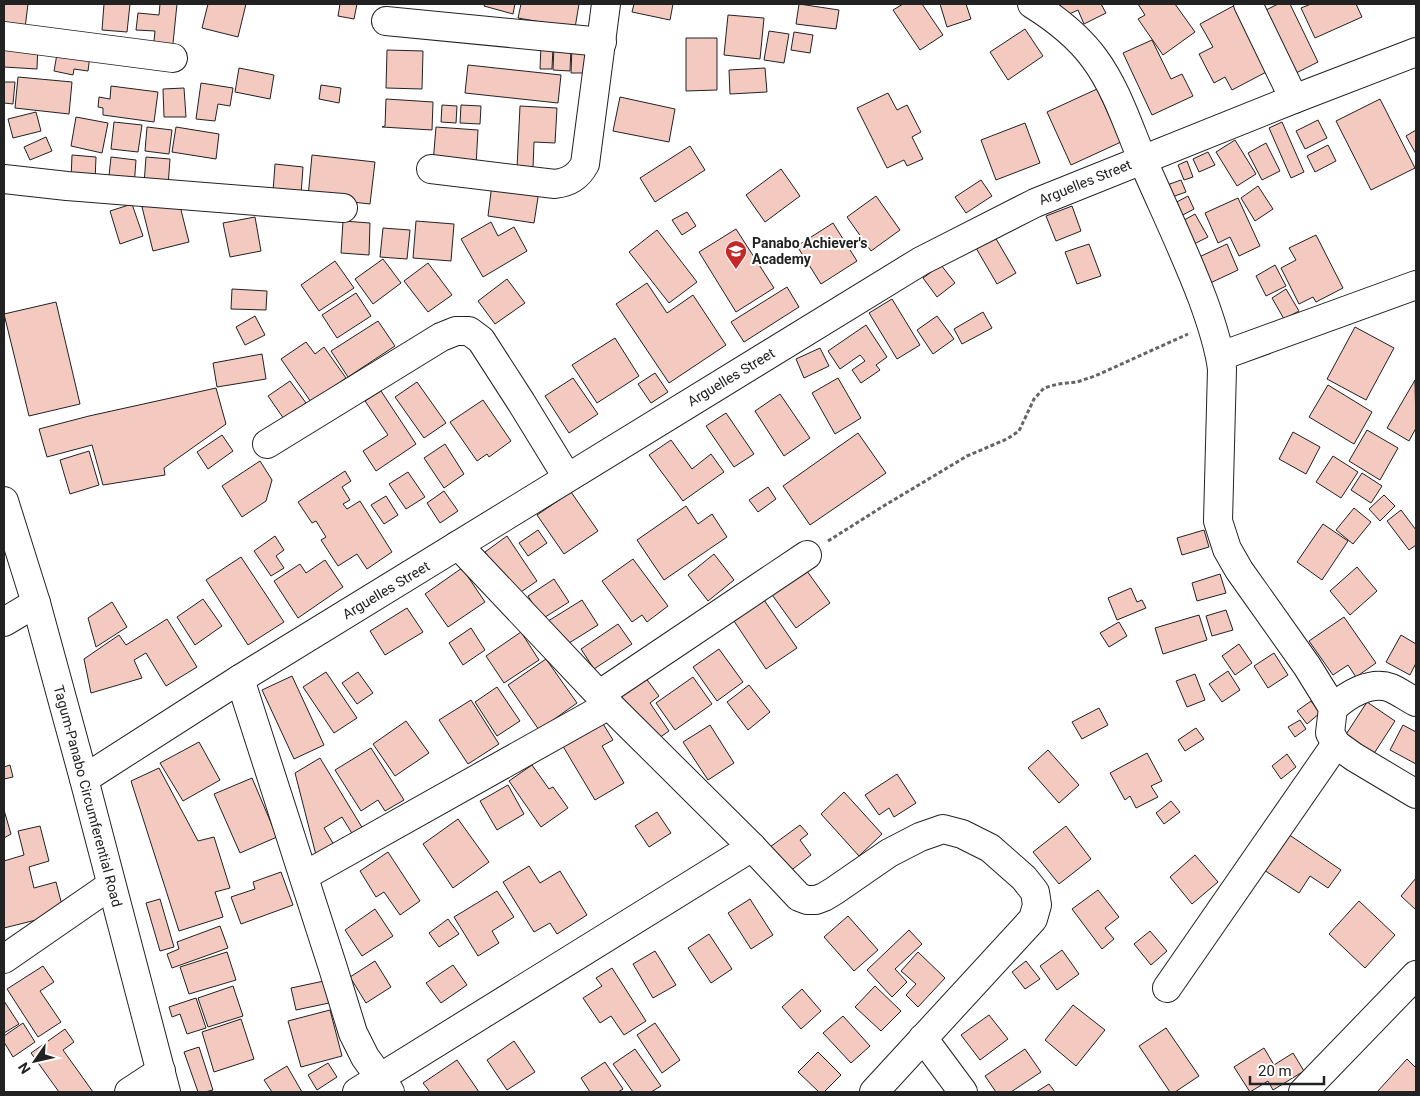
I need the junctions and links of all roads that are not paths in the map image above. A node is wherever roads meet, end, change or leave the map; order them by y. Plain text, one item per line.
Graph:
1 (606, 4) edge
2 (1032, 4) edge
3 (1248, 4) edge
4 (386, 21) dead end
5 (4, 36) edge
6 (602, 42) junction
7 (1416, 52) edge
8 (173, 58) dead end
9 (1294, 99) junction
10 (1142, 159) junction
11 (431, 169) dead end
12 (4, 179) edge
13 (343, 208) dead end
14 (1416, 285) edge
15 (1221, 356) junction
16 (267, 444) dead end
17 (567, 477) junction
18 (4, 500) edge
19 (458, 545) junction
20 (807, 555) road end
21 (36, 603) junction
22 (4, 622) edge
23 (240, 679) junction
24 (604, 700) junction
25 (1416, 702) edge
26 (1333, 708) junction
27 (1336, 744) junction
28 (84, 779) junction
29 (1416, 794) edge
30 (752, 847) junction
31 (304, 876) junction
32 (111, 885) junction
33 (4, 959) edge
34 (1416, 974) edge
35 (1167, 988) dead end
36 (923, 1038) junction
37 (163, 1082) edge
38 (376, 1088) edge
39 (129, 1092) edge
40 (874, 1092) edge
41 (962, 1092) edge
42 (1303, 1092) edge

1 - 6 street
2 - 10 street
3 - 9 street
4 - 6 street
5 - 8 street
6 - 11 street
7 - 9 street, Arguelles Street
9 - 10 street, Arguelles Street
10 - 15 street
10 - 17 street, Arguelles Street
12 - 13 street
14 - 15 street
15 - 26 street
16 - 17 street
17 - 19 street, Arguelles Street
18 - 21 street, Tagum-Panabo Circumferential Road
19 - 23 street, Arguelles Street
19 - 24 street
20 - 24 street
21 - 22 street
21 - 28 street, Tagum-Panabo Circumferential Road
23 - 28 street, Arguelles Street
23 - 31 street
24 - 30 street
24 - 31 street
25 - 26 street
26 - 27 street
27 - 29 street
27 - 35 street
28 - 32 street, Tagum-Panabo Circumferential Road
30 - 36 street
30 - 38 street
31 - 38 street
32 - 33 street
32 - 37 street, Tagum-Panabo Circumferential Road
34 - 42 street
36 - 40 street
36 - 41 street
37 - 39 street

